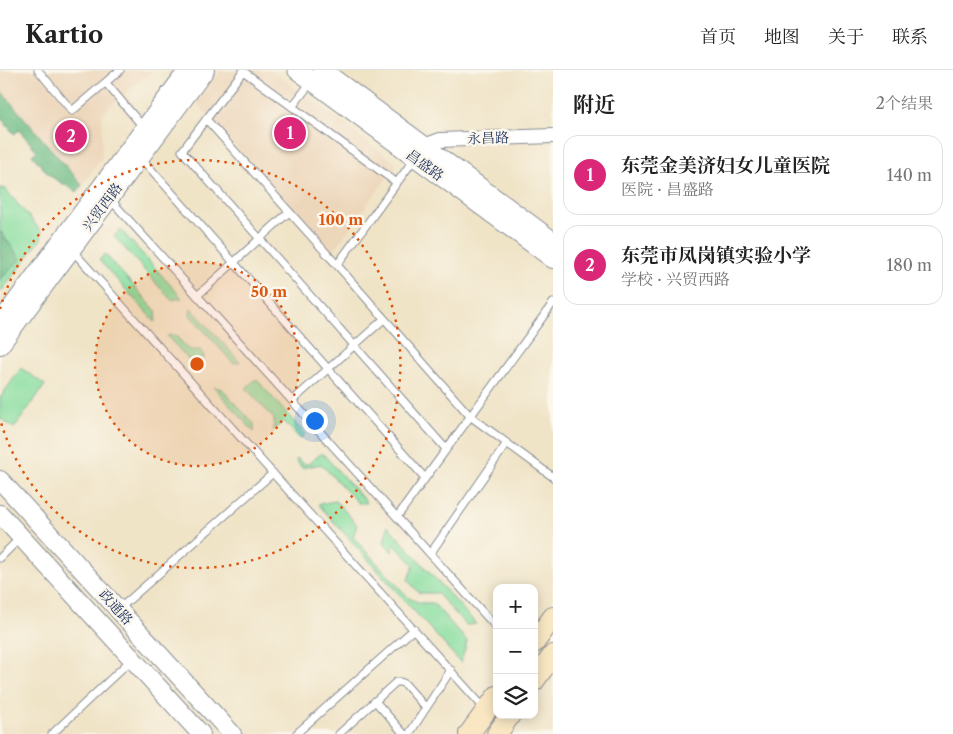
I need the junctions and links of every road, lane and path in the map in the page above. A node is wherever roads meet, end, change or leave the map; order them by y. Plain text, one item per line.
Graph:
1 (38, 70) edge
2 (120, 70) edge
3 (188, 70) edge
4 (205, 70) edge
5 (297, 70) edge
6 (318, 74) edge
7 (106, 82) junction
8 (292, 107) junction
9 (206, 119) junction
10 (144, 129) junction
11 (553, 132) edge
12 (553, 136) edge
13 (136, 152) junction
14 (420, 152) junction
15 (397, 183) junction
16 (104, 194) junction
17 (289, 212) junction
18 (260, 239) junction
19 (553, 241) edge
20 (66, 245) junction
21 (553, 259) edge
22 (234, 263) junction
23 (337, 265) junction
24 (197, 296) junction
25 (553, 303) edge
26 (384, 319) junction
27 (0, 322) edge
28 (0, 345) edge
29 (354, 345) junction
30 (328, 369) junction
31 (292, 401) junction
32 (470, 416) junction
33 (507, 443) junction
34 (446, 449) junction
35 (273, 472) junction
36 (553, 477) edge
37 (425, 478) junction
38 (0, 480) edge
39 (0, 514) edge
40 (397, 517) junction
41 (21, 537) junction
42 (430, 554) junction
43 (0, 558) edge
44 (119, 610) junction
45 (553, 617) edge
46 (493, 624) edge
47 (414, 629) junction
48 (538, 638) edge
49 (553, 655) edge
50 (132, 659) junction
51 (451, 670) junction
52 (538, 676) edge
53 (375, 701) junction
54 (492, 703) edge
55 (426, 708) junction
56 (52, 734) edge
57 (200, 734) edge
58 (232, 734) edge
59 (296, 734) edge
60 (339, 734) edge
61 (404, 734) edge
62 (409, 734) edge
63 (469, 734) edge

1 - 7 lane
2 - 7 lane
3 - 10 street, 兴贸西路
4 - 13 street, 兴贸西路
5 - 6 street, 昌盛路
6 - 8 lane
6 - 14 street, 昌盛路
7 - 10 lane
8 - 9 lane
8 - 15 lane
9 - 17 lane
9 - 18 lane
10 - 13 street, 兴贸西路
11 - 12 lane
12 - 14 street, 永昌路
13 - 16 street, 兴贸西路
13 - 22 lane
14 - 15 lane
14 - 19 street, 昌盛路
14 - 21 street, 昌盛路
15 - 23 lane
16 - 20 street, 兴贸西路
16 - 24 lane
17 - 18 lane
17 - 23 lane
18 - 22 lane
18 - 29 lane
20 - 27 street, 兴贸西路
20 - 28 street, 兴贸西路
20 - 35 lane
22 - 24 lane
22 - 30 lane
23 - 26 lane
24 - 31 lane
25 - 32 lane
26 - 29 lane
26 - 32 lane
29 - 30 lane
29 - 34 lane
30 - 31 lane
30 - 37 lane
31 - 40 lane
32 - 33 lane
32 - 34 lane
33 - 36 lane
33 - 42 lane
34 - 37 lane
35 - 44 lane
35 - 47 lane
37 - 40 lane
38 - 44 street, 政通路
39 - 41 street, 政通路
40 - 42 lane
41 - 43 lane
41 - 50 street, 政通路
42 - 46 lane
44 - 58 street, 政通路
45 - 48 main road
47 - 51 lane
47 - 59 lane
49 - 52 main road
50 - 56 lane
50 - 57 street, 政通路
51 - 54 lane
51 - 55 lane
53 - 55 lane
53 - 60 lane
53 - 61 lane
54 - 63 main road
55 - 62 lane

